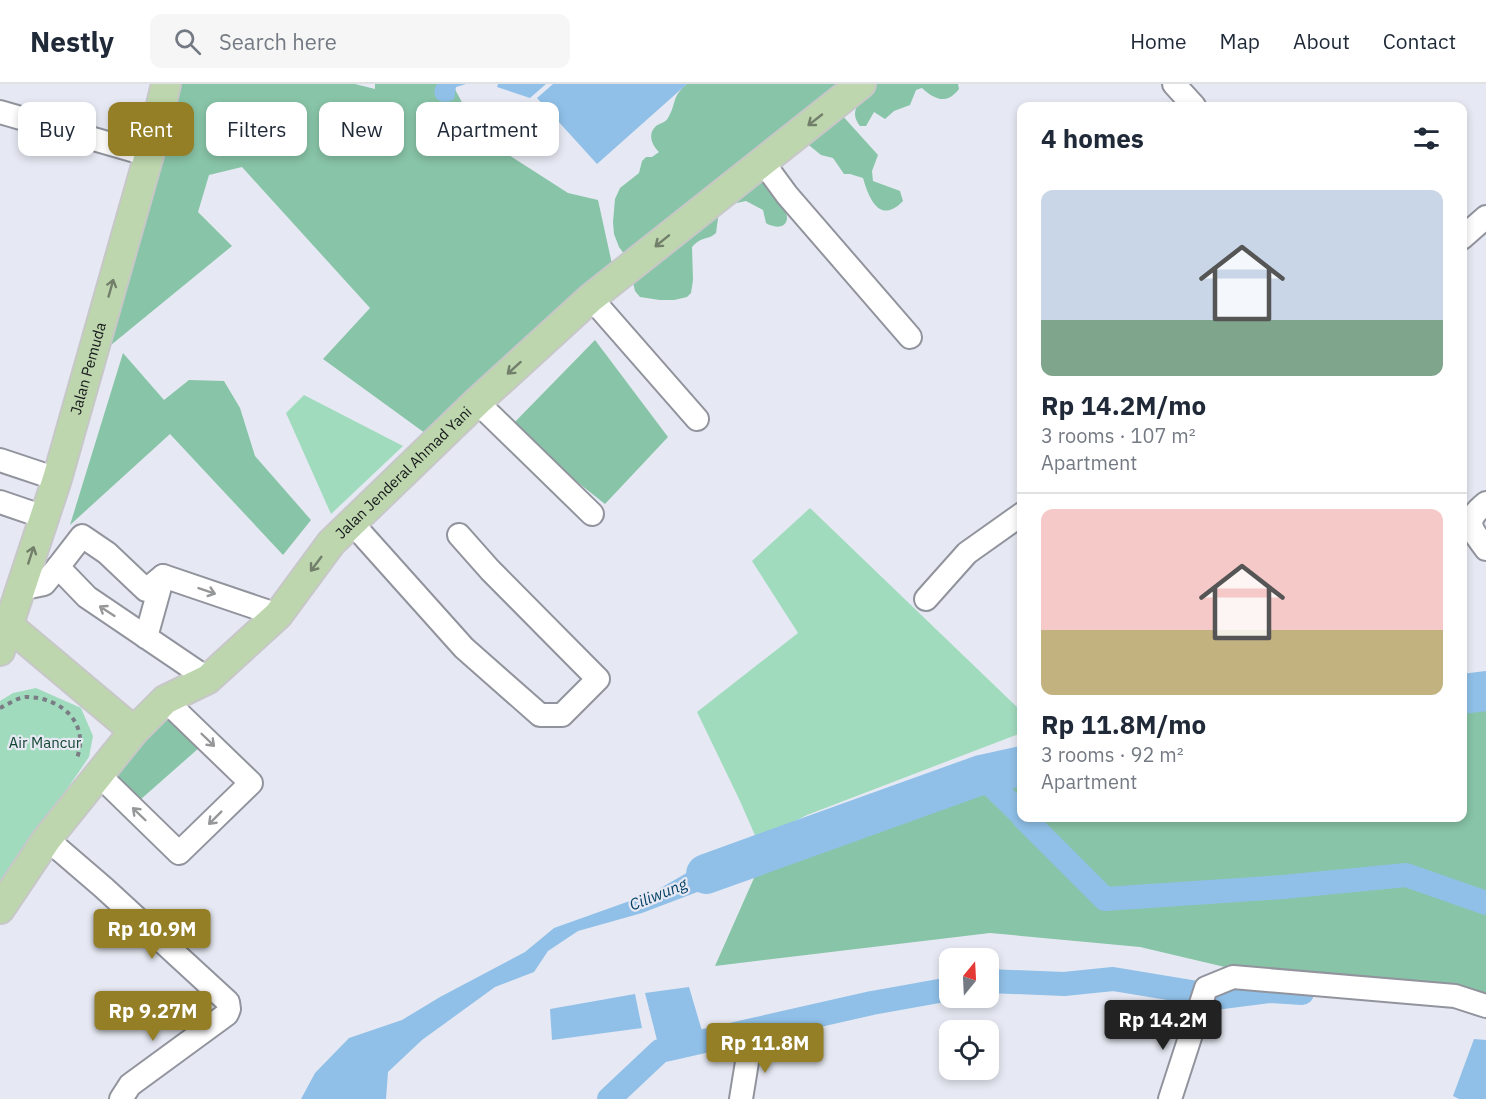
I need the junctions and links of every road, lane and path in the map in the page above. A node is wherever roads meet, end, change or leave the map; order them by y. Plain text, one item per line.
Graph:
1 (166, 84) edge
2 (861, 84) edge
3 (1174, 84) edge
4 (162, 102) edge
5 (1190, 102) edge
6 (0, 112) edge
7 (108, 143) edge
8 (149, 156) edge
9 (762, 161) junction
10 (1486, 217) edge
11 (1467, 234) edge
12 (591, 298) junction
13 (910, 337) dead end
14 (477, 402) junction
15 (697, 419) dead end
16 (0, 460) edge
17 (57, 479) junction
18 (0, 502) edge
19 (1480, 508) edge
20 (591, 514) dead end
21 (44, 517) junction
22 (1017, 518) edge
23 (352, 523) junction
24 (459, 535) dead end
25 (1486, 549) edge
26 (58, 567) junction
27 (163, 576) junction
28 (20, 589) junction
29 (926, 599) dead end
30 (278, 615) junction
31 (146, 637) junction
32 (4, 638) edge
33 (208, 679) junction
34 (165, 700) junction
35 (0, 708) edge
36 (134, 731) junction
37 (88, 767) junction
38 (47, 839) junction
39 (0, 909) edge
40 (1486, 1006) edge
41 (747, 1045) dead end
42 (121, 1099) edge
43 (741, 1099) edge
44 (1170, 1099) edge

1 - 4 main road, Jalan Pemuda
2 -> 9 main road, Jalan Jenderal Ahmad Yani
3 - 5 street
6 - 7 street
17 -> 8 main road, Jalan Pemuda
9 -> 12 main road, Jalan Jenderal Ahmad Yani
9 - 13 street
10 - 11 street
12 -> 14 main road, Jalan Jenderal Ahmad Yani
12 - 15 street
14 - 20 street
14 - 23 main road, Jalan Jenderal Ahmad Yani
16 - 17 street
17 - 21 main road, Jalan Pemuda
18 - 21 street
19 - 25 street
28 -> 21 main road, Jalan Pemuda
22 - 29 street
23 - 24 street
23 -> 30 main road, Jalan Jenderal Ahmad Yani
26 - 27 street
26 - 28 street
31 -> 26 street
27 -> 30 street
27 - 31 street
28 - 32 main road, Jalan Pemuda
30 - 33 main road, Jalan Jenderal Ahmad Yani
31 - 33 street
32 - 36 main road
33 - 34 main road, Jalan Jenderal Ahmad Yani
34 - 36 main road, Jalan Jenderal Ahmad Yani
34 -> 37 street
35 - 37 path
36 - 37 main road, Jalan Jenderal Ahmad Yani
37 - 38 main road, Jalan Jenderal Ahmad Yani
38 - 39 main road, Jalan Jenderal Ahmad Yani
38 - 42 street
40 - 44 street
41 - 43 street

